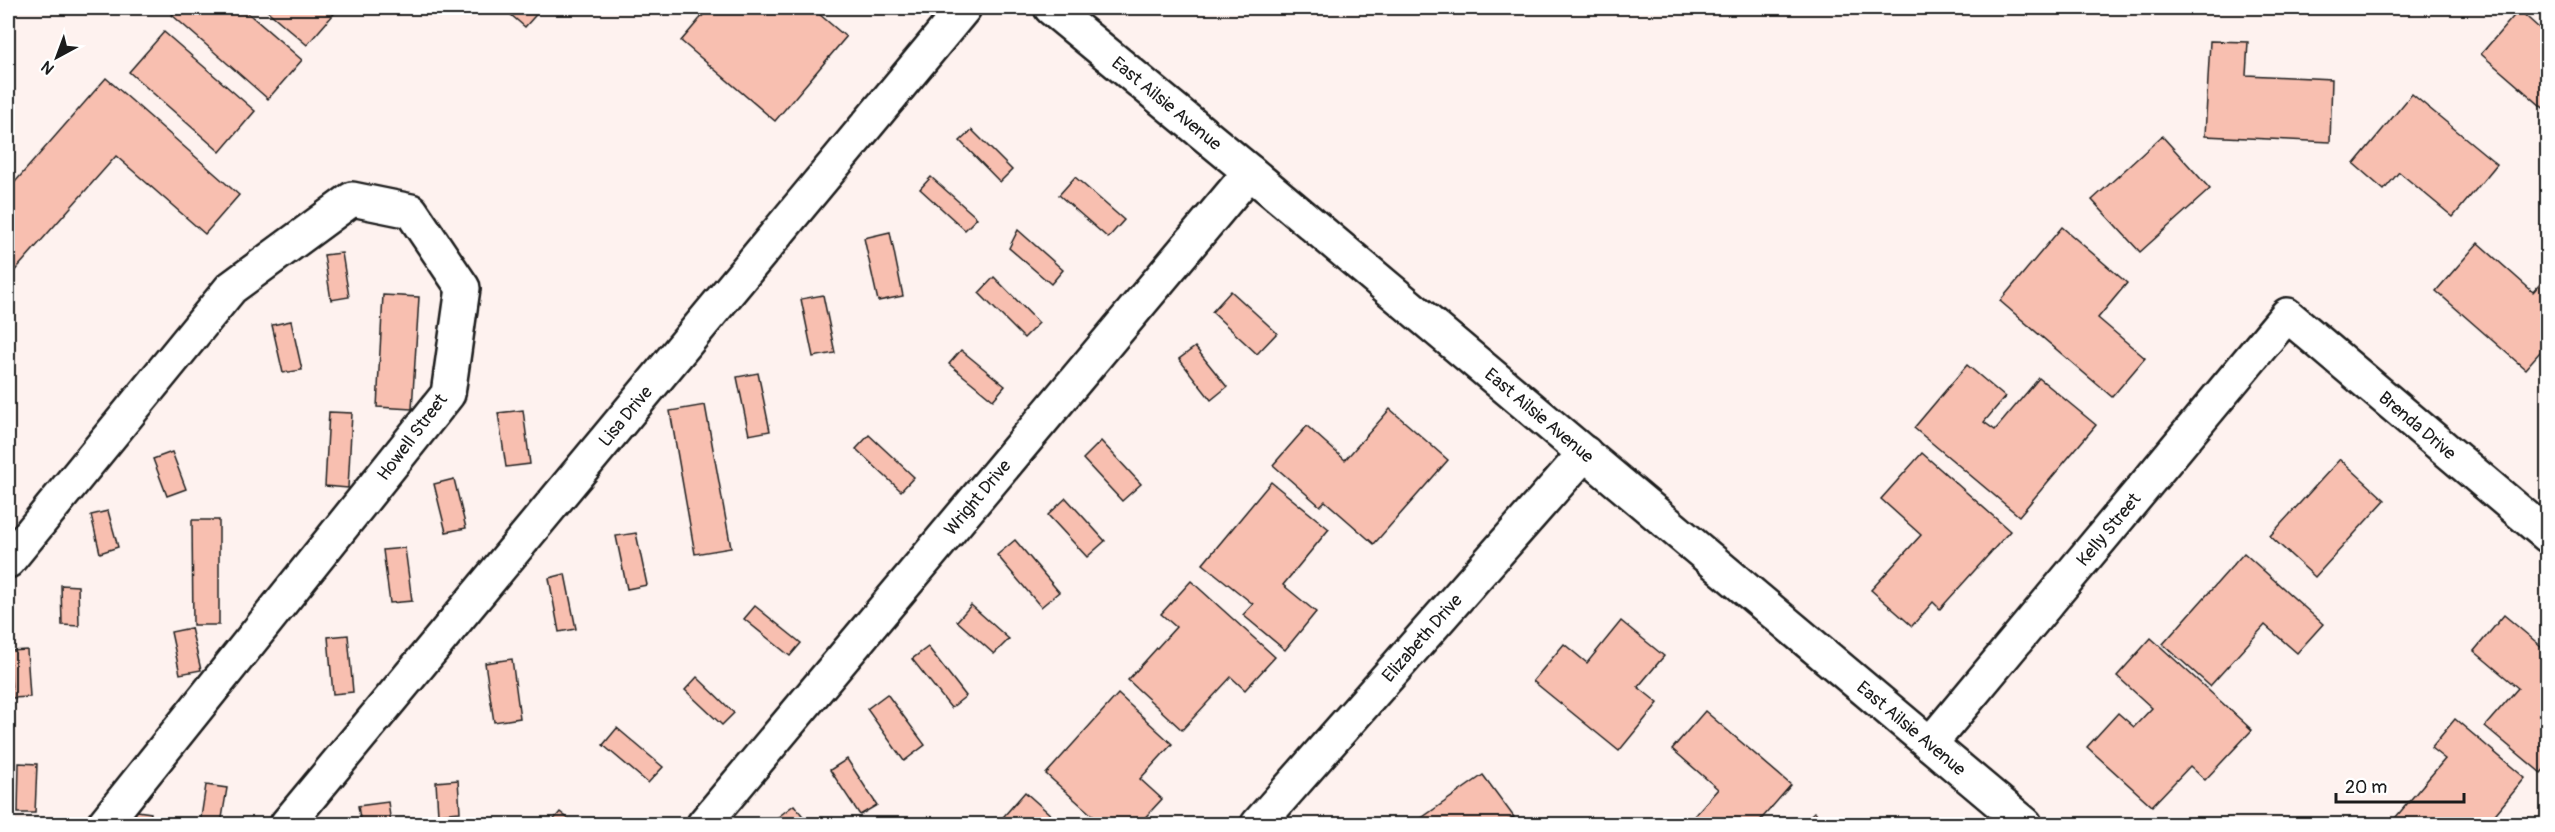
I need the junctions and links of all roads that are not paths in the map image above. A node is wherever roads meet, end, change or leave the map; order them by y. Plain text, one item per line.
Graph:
1 (964, 8) edge
2 (1051, 8) edge
3 (1250, 172) junction
4 (2287, 315) joint
5 (1585, 453) junction
6 (2547, 536) edge
7 (8, 561) edge
8 (1930, 744) junction
9 (104, 825) edge
10 (287, 825) edge
11 (704, 825) edge
12 (1258, 825) edge
13 (2025, 825) edge

1 - 10 street, Lisa Drive
2 - 3 street, East Ailsie Avenue
3 - 5 street, East Ailsie Avenue
3 - 11 street, Wright Drive
4 - 6 street, Brenda Drive
4 - 8 street, Kelly Street
5 - 8 street, East Ailsie Avenue
5 - 12 street, Elizabeth Drive
7 - 9 street, Howell Street
8 - 13 street, East Ailsie Avenue

